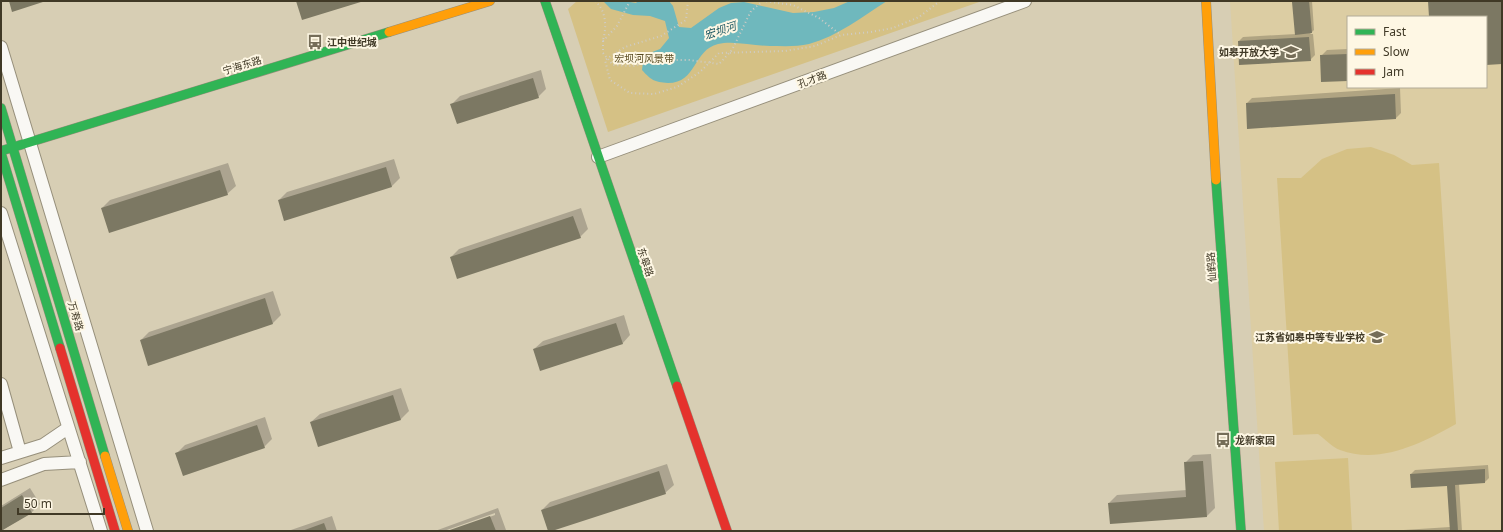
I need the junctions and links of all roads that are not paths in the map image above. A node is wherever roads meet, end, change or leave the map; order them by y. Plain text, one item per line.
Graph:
1 (490, 1) edge
2 (545, 1) edge
3 (1025, 1) edge
4 (1206, 1) edge
5 (1, 47) edge
6 (1, 108) edge
7 (29, 141) junction
8 (12, 147) junction
9 (1, 152) edge
10 (598, 157) junction
11 (1, 213) edge
12 (1, 384) edge
13 (68, 428) junction
14 (20, 452) junction
15 (1, 458) edge
16 (80, 462) junction
17 (1, 480) edge
18 (101, 531) edge
19 (115, 531) edge
20 (128, 531) edge
21 (147, 531) edge
22 (727, 531) edge
23 (1241, 531) edge

1 - 7 street, 宁海东路
2 - 10 street, 东皋路
3 - 10 street, 孔才路
4 - 23 street, 仙鹤路
5 - 7 street
6 - 8 street, 万寿路
7 - 8 street, 宁海东路
7 - 21 street
8 - 9 street, 宁海东路
8 - 20 street, 万寿路
9 - 19 street
10 - 22 street, 东皋路
11 - 13 street
12 - 14 street
13 - 14 street
13 - 16 street
14 - 15 street
16 - 17 street
16 - 18 street

